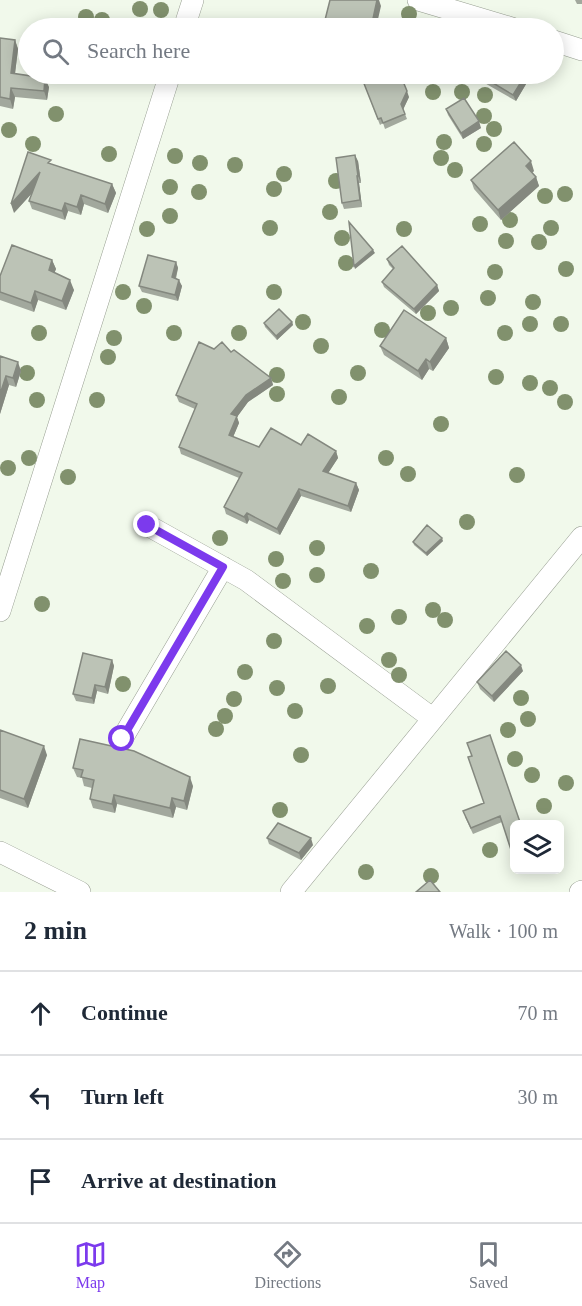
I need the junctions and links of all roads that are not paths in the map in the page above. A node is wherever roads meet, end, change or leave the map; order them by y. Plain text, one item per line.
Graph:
1 (193, 0) edge
2 (418, 0) edge
3 (187, 18) edge
4 (478, 18) edge
5 (564, 44) edge
6 (582, 50) edge
7 (167, 84) edge
8 (147, 525) dead end
9 (582, 537) edge
10 (223, 567) junction
11 (0, 611) edge
12 (432, 718) junction
13 (122, 739) dead end
14 (0, 852) edge
15 (80, 892) edge
16 (291, 892) edge

1 - 3 street
2 - 4 street
5 - 6 street
7 - 11 street
8 - 10 street
9 - 12 street
10 - 12 street
10 - 13 street
12 - 16 street
14 - 15 street

